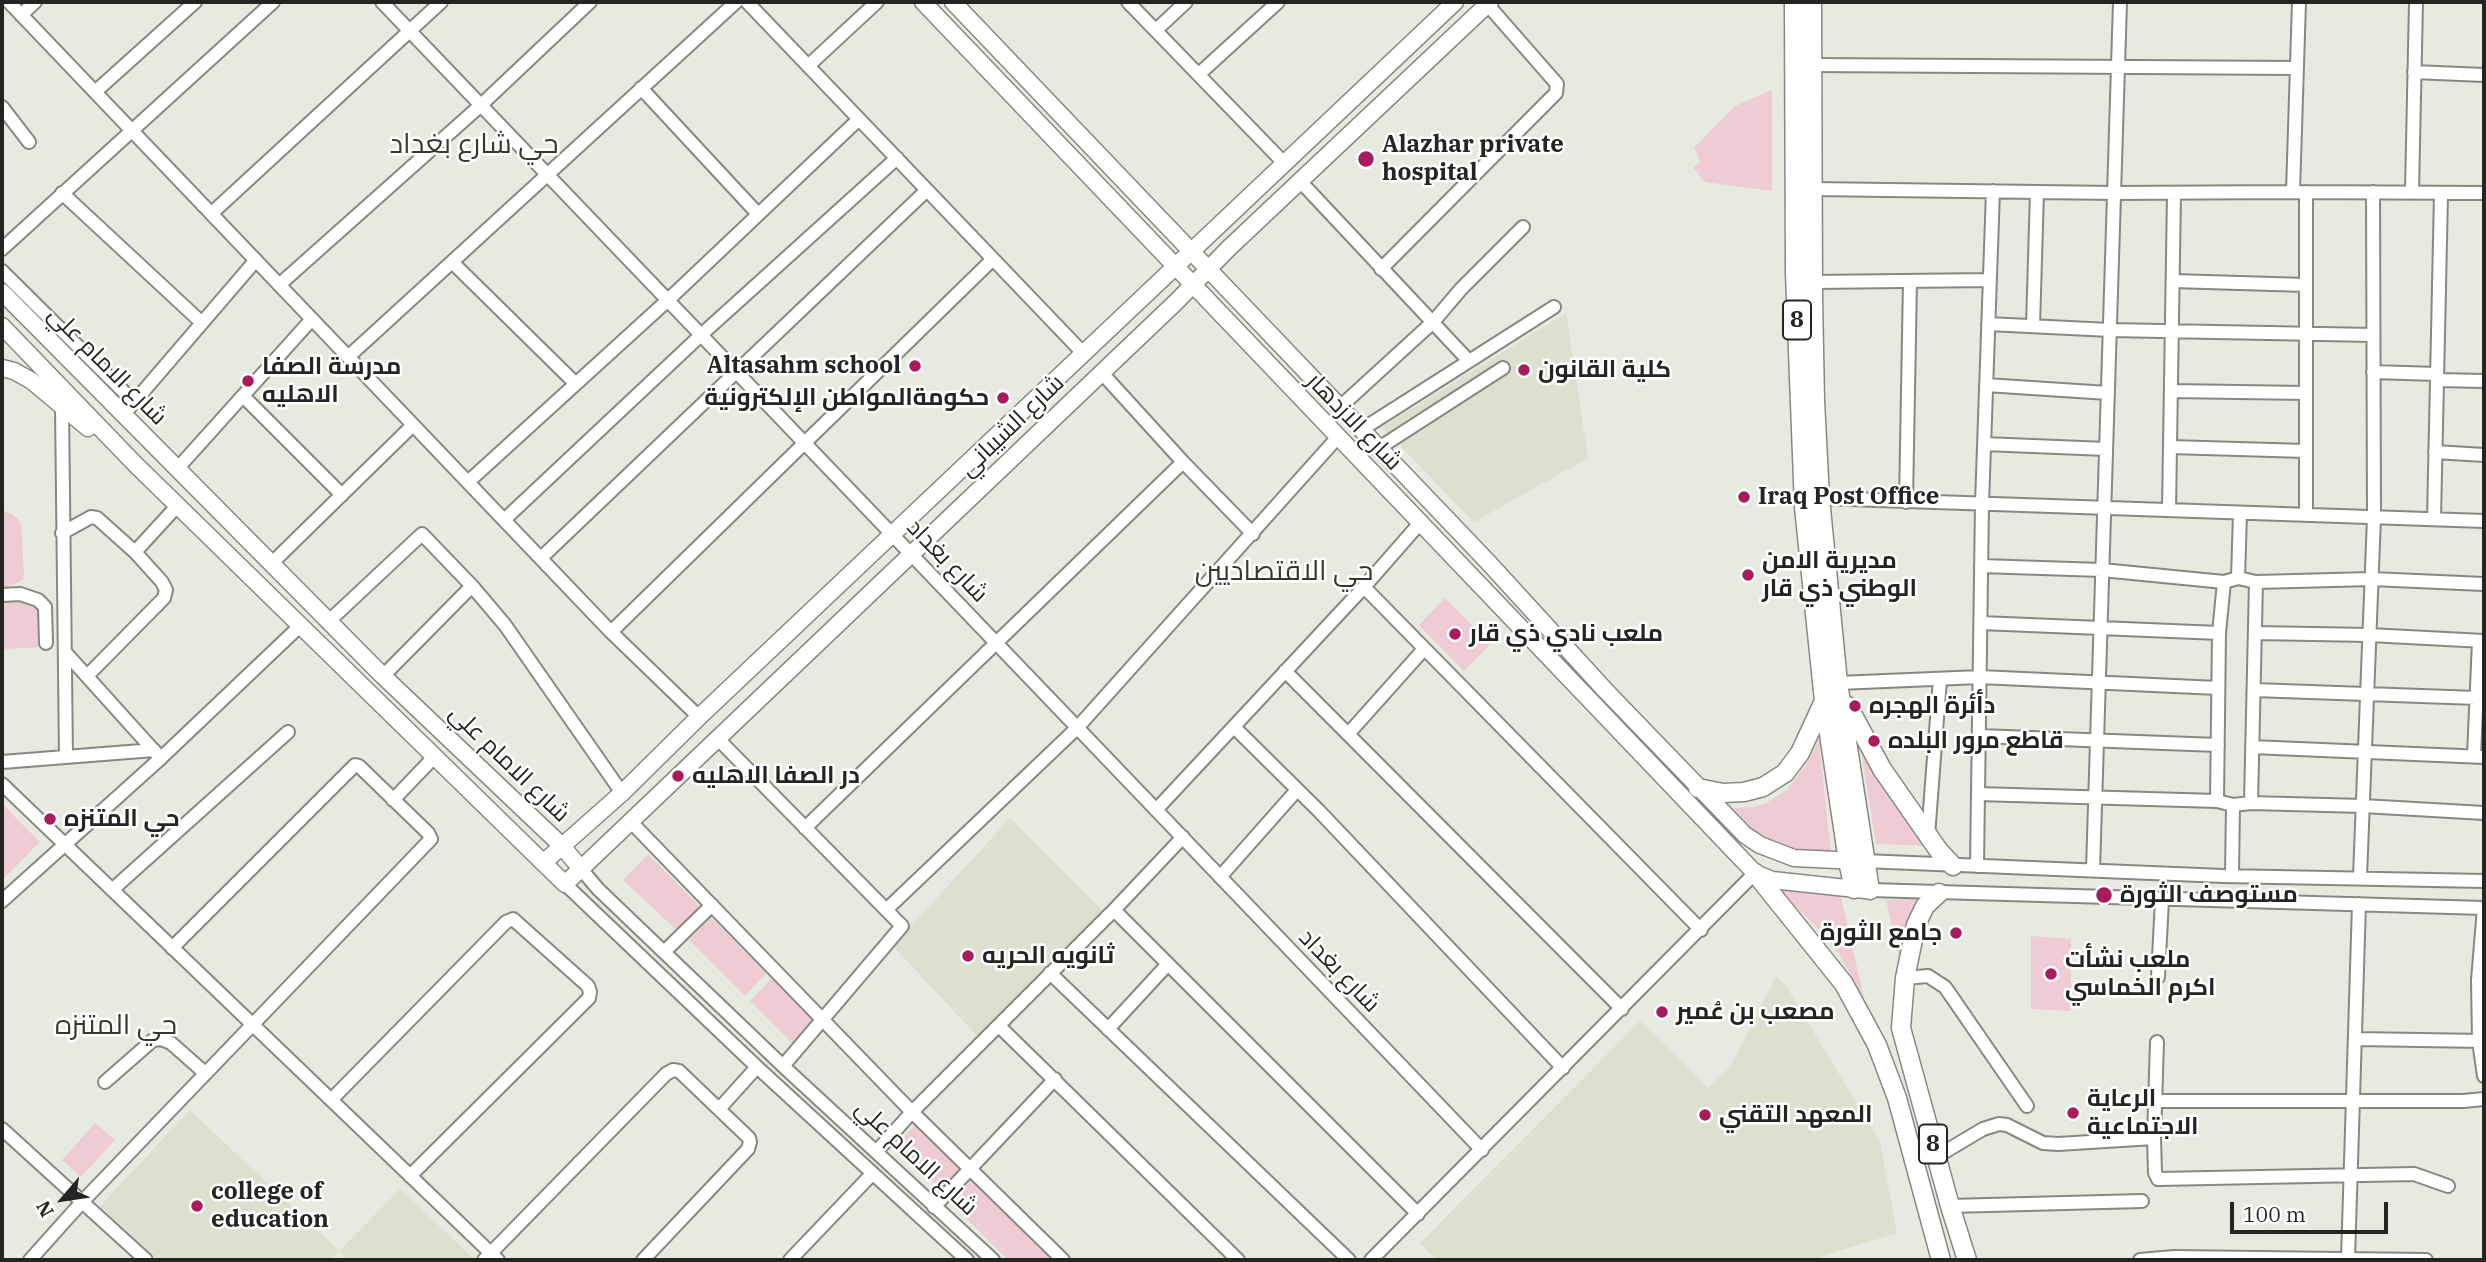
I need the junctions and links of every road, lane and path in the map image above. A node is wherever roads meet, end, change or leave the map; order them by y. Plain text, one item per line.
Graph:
1 (9, 2) edge
2 (35, 2) edge
3 (195, 2) edge
4 (273, 2) edge
5 (382, 2) edge
6 (441, 2) edge
7 (590, 2) edge
8 (736, 2) edge
9 (747, 2) edge
10 (877, 2) edge
11 (922, 2) edge
12 (953, 2) edge
13 (1128, 2) edge
14 (1186, 2) edge
15 (1278, 2) edge
16 (1455, 2) edge
17 (1794, 2) edge
18 (1812, 2) edge
19 (2120, 2) edge
20 (2299, 2) edge
21 (2416, 2) edge
22 (1489, 3) edge
23 (21, 15) junction
24 (971, 20) junction
25 (409, 30) junction
26 (1156, 30) junction
27 (955, 36) junction
28 (1811, 65) junction
29 (808, 66) junction
30 (2118, 67) junction
31 (2297, 68) junction
32 (2414, 72) junction
33 (1199, 74) junction
34 (2484, 75) edge
35 (641, 88) junction
36 (95, 92) junction
37 (481, 106) junction
38 (2, 107) edge
39 (859, 119) junction
40 (133, 131) junction
41 (29, 142) dead end
42 (897, 158) junction
43 (1284, 164) junction
44 (548, 175) junction
45 (1300, 181) junction
46 (1812, 189) junction
47 (928, 190) junction
48 (1993, 191) junction
49 (2412, 191) junction
50 (2037, 192) junction
51 (2300, 192) junction
52 (2373, 192) junction
53 (62, 193) junction
54 (2114, 193) junction
55 (2174, 193) junction
56 (2484, 193) edge
57 (2441, 194) junction
58 (212, 214) junction
59 (758, 215) junction
60 (1523, 227) dead end
61 (2, 249) edge
62 (1193, 251) junction
63 (993, 259) junction
64 (256, 260) junction
65 (452, 262) junction
66 (1176, 267) junction
67 (1210, 269) junction
68 (1381, 269) junction
69 (2, 271) edge
70 (1990, 280) junction
71 (1910, 281) junction
72 (2173, 281) junction
73 (279, 285) junction
74 (1193, 285) junction
75 (1806, 285) junction
76 (2306, 285) junction
77 (2, 292) edge
78 (668, 300) junction
79 (1554, 307) dead end
80 (312, 319) junction
81 (201, 322) junction
82 (1433, 322) junction
83 (1988, 324) junction
84 (2, 326) edge
85 (2033, 326) junction
86 (2110, 330) junction
87 (2172, 330) junction
88 (2306, 334) junction
89 (701, 335) junction
90 (2373, 335) junction
91 (60, 352) junction
92 (1083, 354) junction
93 (348, 356) junction
94 (1468, 360) junction
95 (2, 368) edge
96 (42, 368) junction
97 (1503, 368) dead end
98 (736, 372) junction
99 (1101, 372) junction
100 (2373, 372) junction
101 (2437, 377) junction
102 (2484, 381) edge
103 (576, 384) junction
104 (1986, 385) junction
105 (2171, 391) junction
106 (2108, 393) junction
107 (2306, 393) junction
108 (243, 396) junction
109 (134, 402) junction
110 (62, 407) junction
111 (1340, 407) junction
112 (123, 415) junction
113 (413, 425) junction
114 (1362, 430) junction
115 (1337, 438) junction
116 (804, 442) junction
117 (1984, 444) junction
118 (2170, 447) junction
119 (1378, 448) junction
120 (2106, 449) junction
121 (2306, 451) junction
122 (2435, 452) junction
123 (2484, 454) edge
124 (1183, 462) junction
125 (135, 464) junction
126 (177, 469) junction
127 (468, 482) junction
128 (342, 495) junction
129 (1820, 498) junction
130 (1906, 502) junction
131 (1982, 504) junction
132 (178, 505) junction
133 (2104, 508) junction
134 (2169, 510) junction
135 (2240, 513) junction
136 (2306, 515) junction
137 (2374, 517) junction
138 (2434, 519) junction
139 (505, 520) junction
140 (2484, 521) edge
141 (1420, 523) junction
142 (62, 533) junction
143 (1253, 534) junction
144 (892, 535) junction
145 (135, 552) junction
146 (910, 555) junction
147 (541, 558) junction
148 (271, 564) junction
149 (1981, 566) junction
150 (2102, 570) junction
151 (2238, 578) junction
152 (2372, 579) junction
153 (2224, 582) junction
154 (2256, 582) junction
155 (2484, 584) edge
156 (472, 586) junction
157 (1364, 587) junction
158 (2, 595) edge
159 (1519, 598) junction
160 (1504, 612) junction
161 (329, 621) junction
162 (1981, 623) junction
163 (301, 625) junction
164 (2101, 628) junction
165 (611, 632) junction
166 (2219, 633) junction
167 (2256, 633) junction
168 (2370, 635) junction
169 (2482, 641) edge
170 (996, 642) junction
171 (46, 643) dead end
172 (1424, 649) junction
173 (65, 652) junction
174 (1285, 671) junction
175 (87, 676) junction
176 (383, 676) junction
177 (1980, 677) junction
178 (1940, 679) junction
179 (1838, 683) junction
180 (2099, 684) junction
181 (2218, 688) junction
182 (2254, 690) junction
183 (2367, 695) junction
184 (2477, 698) junction
185 (1824, 701) junction
186 (699, 717) junction
187 (1234, 727) junction
188 (1077, 728) junction
189 (288, 732) dead end
190 (1349, 733) junction
191 (1979, 736) junction
192 (718, 739) junction
193 (2097, 739) junction
194 (2218, 745) junction
195 (2252, 747) junction
196 (2365, 751) junction
197 (158, 754) junction
198 (435, 756) junction
199 (66, 757) junction
200 (2479, 757) edge
201 (2, 762) edge
202 (2, 785) edge
203 (1698, 788) junction
204 (1297, 790) junction
205 (622, 793) junction
206 (1978, 794) junction
207 (2095, 798) junction
208 (393, 800) junction
209 (2217, 801) junction
210 (2251, 803) junction
211 (2233, 805) junction
212 (2363, 806) junction
213 (1156, 810) junction
214 (2484, 813) edge
215 (632, 823) junction
216 (805, 828) junction
217 (1928, 836) junction
218 (1182, 837) junction
219 (561, 845) junction
220 (65, 846) junction
221 (1856, 861) junction
222 (543, 863) junction
223 (1953, 866) junction
224 (1977, 866) junction
225 (582, 870) junction
226 (2093, 870) junction
227 (1755, 873) junction
228 (2227, 875) junction
229 (1220, 877) junction
230 (2360, 877) junction
231 (2484, 881) edge
232 (565, 884) junction
233 (112, 890) junction
234 (1862, 890) junction
235 (1939, 893) junction
236 (2162, 900) junction
237 (2, 901) edge
238 (2221, 901) junction
239 (2359, 904) junction
240 (712, 905) junction
241 (2484, 908) edge
242 (886, 910) junction
243 (1114, 910) junction
244 (1701, 930) junction
245 (173, 948) junction
246 (664, 952) junction
247 (1168, 964) junction
248 (1050, 973) junction
249 (2158, 977) dead end
250 (1905, 978) junction
251 (1622, 1009) junction
252 (823, 1018) junction
253 (252, 1025) junction
254 (999, 1026) junction
255 (1108, 1029) junction
256 (2355, 1039) junction
257 (2482, 1041) edge
258 (2157, 1042) dead end
259 (783, 1066) junction
260 (757, 1067) junction
261 (1563, 1068) junction
262 (205, 1073) junction
263 (2484, 1076) edge
264 (1055, 1079) junction
265 (105, 1082) dead end
266 (2484, 1099) edge
267 (331, 1100) junction
268 (2353, 1100) junction
269 (2155, 1101) junction
270 (2027, 1106) dead end
271 (719, 1109) junction
272 (912, 1112) junction
273 (2, 1129) edge
274 (2154, 1138) junction
275 (1482, 1150) junction
276 (876, 1153) junction
277 (1937, 1157) junction
278 (969, 1168) junction
279 (872, 1174) junction
280 (410, 1176) junction
281 (2350, 1176) junction
282 (2448, 1186) dead end
283 (2142, 1201) dead end
284 (82, 1202) junction
285 (1950, 1206) junction
286 (934, 1207) junction
287 (1418, 1214) junction
288 (130, 1255) edge
289 (491, 1258) edge
290 (2243, 1259) edge
291 (2348, 1259) edge
292 (30, 1260) edge
293 (146, 1260) edge
294 (643, 1260) edge
295 (790, 1260) edge
296 (967, 1260) edge
297 (993, 1260) edge
298 (1063, 1260) edge
299 (1238, 1260) edge
300 (1349, 1260) edge
301 (1371, 1260) edge
302 (1941, 1260) edge
303 (1968, 1260) edge
304 (2148, 1260) edge
305 (2426, 1260) edge

1 - 23 street
2 - 23 street
3 - 36 street
4 - 40 street
5 - 25 street, شارع بغداد
6 - 25 street
7 - 37 street
8 - 35 street
9 - 29 street
10 - 29 street
11 - 27 main road, شارع الازدهار
12 - 24 main road, شارع الازدهار
13 - 26 street
14 - 26 street
15 - 33 street
16 - 43 main road, شارع الشيباني
17 - 75 highway, 8
18 - 28 highway, 8
19 - 30 street
20 - 31 street
21 - 32 street
22 - 45 main road, شارع الشيباني
22 - 68 street
23 - 36 street
24 - 27 main road
24 - 62 main road, شارع الازدهار
25 - 37 street, شارع بغداد
25 - 58 street
26 - 33 street
27 - 66 main road, شارع الازدهار
28 - 30 street
28 - 46 highway, 8
29 - 39 street
30 - 31 street
30 - 54 street
31 - 51 street
32 - 34 street
32 - 49 street
33 - 43 street
35 - 44 street
35 - 59 street
36 - 40 street
37 - 44 street, شارع بغداد
37 - 73 street
38 - 41 street
39 - 42 street
39 - 59 street
40 - 53 street
40 - 58 street
42 - 47 street
42 - 89 street
43 - 62 main road, شارع الشيباني
44 - 65 street
44 - 78 street, شارع بغداد
45 - 67 main road, شارع الشيباني
45 - 68 street
46 - 48 street
46 - 75 highway, 8
47 - 63 street
47 - 98 street
48 - 50 street
48 - 70 street
49 - 52 street
49 - 57 street
50 - 54 street
50 - 85 street
51 - 52 street
51 - 55 street
51 - 76 street
52 - 90 street
53 - 61 street
53 - 81 street
54 - 55 street
54 - 86 street
55 - 72 street
56 - 57 street
57 - 101 street
58 - 64 street
59 - 78 street
60 - 82 street
62 - 66 main road, شارع الشيباني
62 - 67 main road, شارع الازدهار
63 - 92 street
63 - 116 street
64 - 73 street
64 - 81 street
65 - 93 street
65 - 103 street
66 - 74 main road, شارع الازدهار
66 - 92 main road, شارع الشيباني
67 - 74 main road, شارع الشيباني
67 - 111 main road, شارع الازدهار
68 - 82 street
69 - 109 street
70 - 71 street
70 - 83 street
71 - 75 street
71 - 130 street
72 - 76 street
72 - 87 street
73 - 80 street
74 - 99 main road, شارع الشيباني
74 - 115 main road, شارع الازدهار
75 - 129 highway, 8
75 - 185 highway, 8
76 - 88 street
77 - 91 main road, شارع الامام علي
78 - 89 street, شارع بغداد
78 - 103 street
79 - 94 street
80 - 93 street
80 - 108 street
81 - 109 street
82 - 94 street
82 - 111 street
83 - 85 street
83 - 104 street
84 - 96 main road, شارع الامام علي
85 - 86 street
86 - 87 street
86 - 106 street
87 - 88 street
87 - 105 street
88 - 90 street
88 - 107 street
89 - 98 street, شارع بغداد
89 - 139 street
90 - 100 street
91 - 96 main road
91 - 112 main road, شارع الامام علي
92 - 144 main road, شارع الشيباني
93 - 113 street
94 - 114 street
95 - 110 main road, شارع الامام علي
96 - 125 main road, شارع الامام علي
97 - 119 street
98 - 116 street, شارع بغداد
98 - 147 street
99 - 124 street
99 - 146 main road, شارع الشيباني
100 - 101 street
100 - 137 street
101 - 102 street
101 - 122 street
103 - 127 street
104 - 106 street
104 - 117 street
105 - 107 street
105 - 118 street
106 - 120 street
107 - 121 street
108 - 126 street
108 - 128 street
109 - 112 street
110 - 125 main road, شارع الامام علي
110 - 142 street
111 - 114 main road, شارع الازدهار
112 - 126 main road, شارع الامام علي
113 - 127 street
113 - 128 street
114 - 119 main road, شارع الازدهار
115 - 141 main road, شارع الازدهار
115 - 143 street
116 - 144 street, شارع بغداد
116 - 165 street
117 - 120 street
117 - 131 street
118 - 121 street
118 - 134 street
119 - 159 main road, شارع الازدهار
120 - 133 street
121 - 136 street
122 - 123 street
122 - 138 street
124 - 143 street
124 - 170 street
125 - 132 main road, شارع الامام علي
126 - 148 main road, شارع الامام علي
127 - 139 street
128 - 148 street
129 - 130 street
129 - 179 highway, 8
130 - 131 street
131 - 133 street
131 - 149 street
132 - 145 street
132 - 163 main road, شارع الامام علي
133 - 134 street
133 - 150 street
134 - 135 street
135 - 136 street
135 - 151 street
136 - 137 street
137 - 138 street
137 - 152 street
138 - 140 street
139 - 147 street
141 - 157 street
141 - 160 main road, شارع الازدهار
142 - 145 street
142 - 173 street
143 - 188 street
144 - 146 street, شارع بغداد
144 - 186 main road, شارع الشيباني
145 - 175 street
146 - 170 street, شارع بغداد
146 - 192 main road, شارع الشيباني
147 - 165 street
148 - 161 main road, شارع الامام علي
149 - 150 street
149 - 162 street
150 - 153 street
150 - 164 street
151 - 153 street
151 - 154 street
152 - 154 street
152 - 155 street
152 - 168 street
153 - 166 street
154 - 167 street
156 - 161 street
156 - 176 street
156 - 205 street
157 - 172 street
157 - 174 street
158 - 171 street
159 - 160 main road
159 - 203 main road, شارع الازدهار
160 - 227 main road, شارع الازدهار
161 - 176 main road, شارع الامام علي
162 - 164 street
162 - 177 street
163 - 197 street
163 - 198 main road, شارع الامام علي
164 - 166 street
164 - 180 street
165 - 186 street
166 - 181 street
167 - 168 street
167 - 182 street
168 - 169 street
168 - 183 street
169 - 184 street
170 - 188 street, شارع بغداد
170 - 216 street
172 - 190 street
172 - 244 street
173 - 175 street
173 - 199 street
174 - 187 street
174 - 190 street
175 - 197 street
176 - 219 main road, شارع الامام علي
177 - 178 street
177 - 180 street
177 - 191 street
178 - 179 street
178 - 217 street
179 - 217 highway
179 - 221 highway, 8
180 - 181 street
180 - 193 street
181 - 194 street
182 - 183 street
182 - 195 street
183 - 184 street
183 - 196 street
184 - 200 street
185 - 203 highway
185 - 221 highway, 8
186 - 205 main road, شارع الشيباني
187 - 204 street
187 - 213 street
188 - 213 street, شارع بغداد
188 - 242 street
189 - 233 street
190 - 251 street
191 - 193 street
191 - 206 street
192 - 215 main road, شارع الشيباني
192 - 216 street
193 - 194 street
193 - 207 street
194 - 209 street
195 - 196 street
195 - 210 street
196 - 200 street
196 - 212 street
197 - 199 street
197 - 220 street
198 - 208 street
198 - 222 main road, شارع الامام علي
199 - 201 street
202 - 220 street
203 - 221 main road, شارع الازدهار
204 - 229 street
204 - 261 street
205 - 219 main road, شارع الشيباني
206 - 207 street
206 - 224 street
207 - 209 street
207 - 226 street
208 - 245 street
208 - 253 street
209 - 211 street
210 - 211 street
210 - 212 street
211 - 228 street
212 - 214 street
212 - 230 street
213 - 218 street, شارع بغداد
215 - 225 main road, شارع الشيباني
215 - 240 street
216 - 242 street
217 - 223 highway
218 - 229 street, شارع بغداد
218 - 243 street
219 - 222 main road, شارع الشيباني
219 - 225 main road, شارع الامام علي
220 - 233 street
220 - 237 street
221 - 223 street
221 - 234 highway, 8
222 - 232 main road, شارع الامام علي
223 - 224 street
224 - 226 street
225 - 232 main road, شارع الشيباني
225 - 246 street, شارع الامام علي
226 - 228 street
227 - 234 main road
227 - 244 street
227 - 302 highway, 8
228 - 230 street
228 - 238 street
229 - 275 street, شارع بغداد
230 - 231 street
232 - 260 street, شارع الامام علي
233 - 245 street
234 - 235 street
235 - 236 street
235 - 250 highway
236 - 238 street
236 - 249 street
238 - 239 street
239 - 241 street
239 - 256 street
240 - 246 street
240 - 252 street
241 - 257 street
242 - 252 street
243 - 247 street
243 - 248 street
244 - 251 street
245 - 253 street
246 - 259 street, شارع الامام علي
247 - 255 street
247 - 287 street
248 - 254 street
248 - 255 street
250 - 270 street
250 - 277 highway, 8
251 - 261 street
252 - 259 street
252 - 272 street
253 - 262 street
253 - 267 street
254 - 264 street
254 - 272 street
255 - 300 street
256 - 257 street
256 - 268 street
257 - 263 street
258 - 269 street
259 - 276 street, شارع الامام علي
260 - 271 street
260 - 279 street, شارع الامام علي
261 - 275 street
262 - 265 street
262 - 284 street
264 - 278 street
264 - 299 street
266 - 268 street
267 - 280 street
267 - 280 street
268 - 269 street
268 - 281 street
269 - 274 street
271 - 289 street
271 - 294 street
272 - 276 street
272 - 278 street
273 - 284 street
274 - 277 street
274 - 281 street
275 - 287 street
276 - 286 street, شارع الامام علي
277 - 285 highway, 8
278 - 286 street
278 - 298 street
279 - 295 street
279 - 296 street, شارع الامام علي
280 - 289 street
281 - 282 street
281 - 291 street
283 - 285 street
284 - 288 street
284 - 292 street
285 - 303 highway, 8
286 - 297 street, شارع الامام علي
287 - 301 street
288 - 293 street
290 - 291 street
290 - 304 street
291 - 305 street

